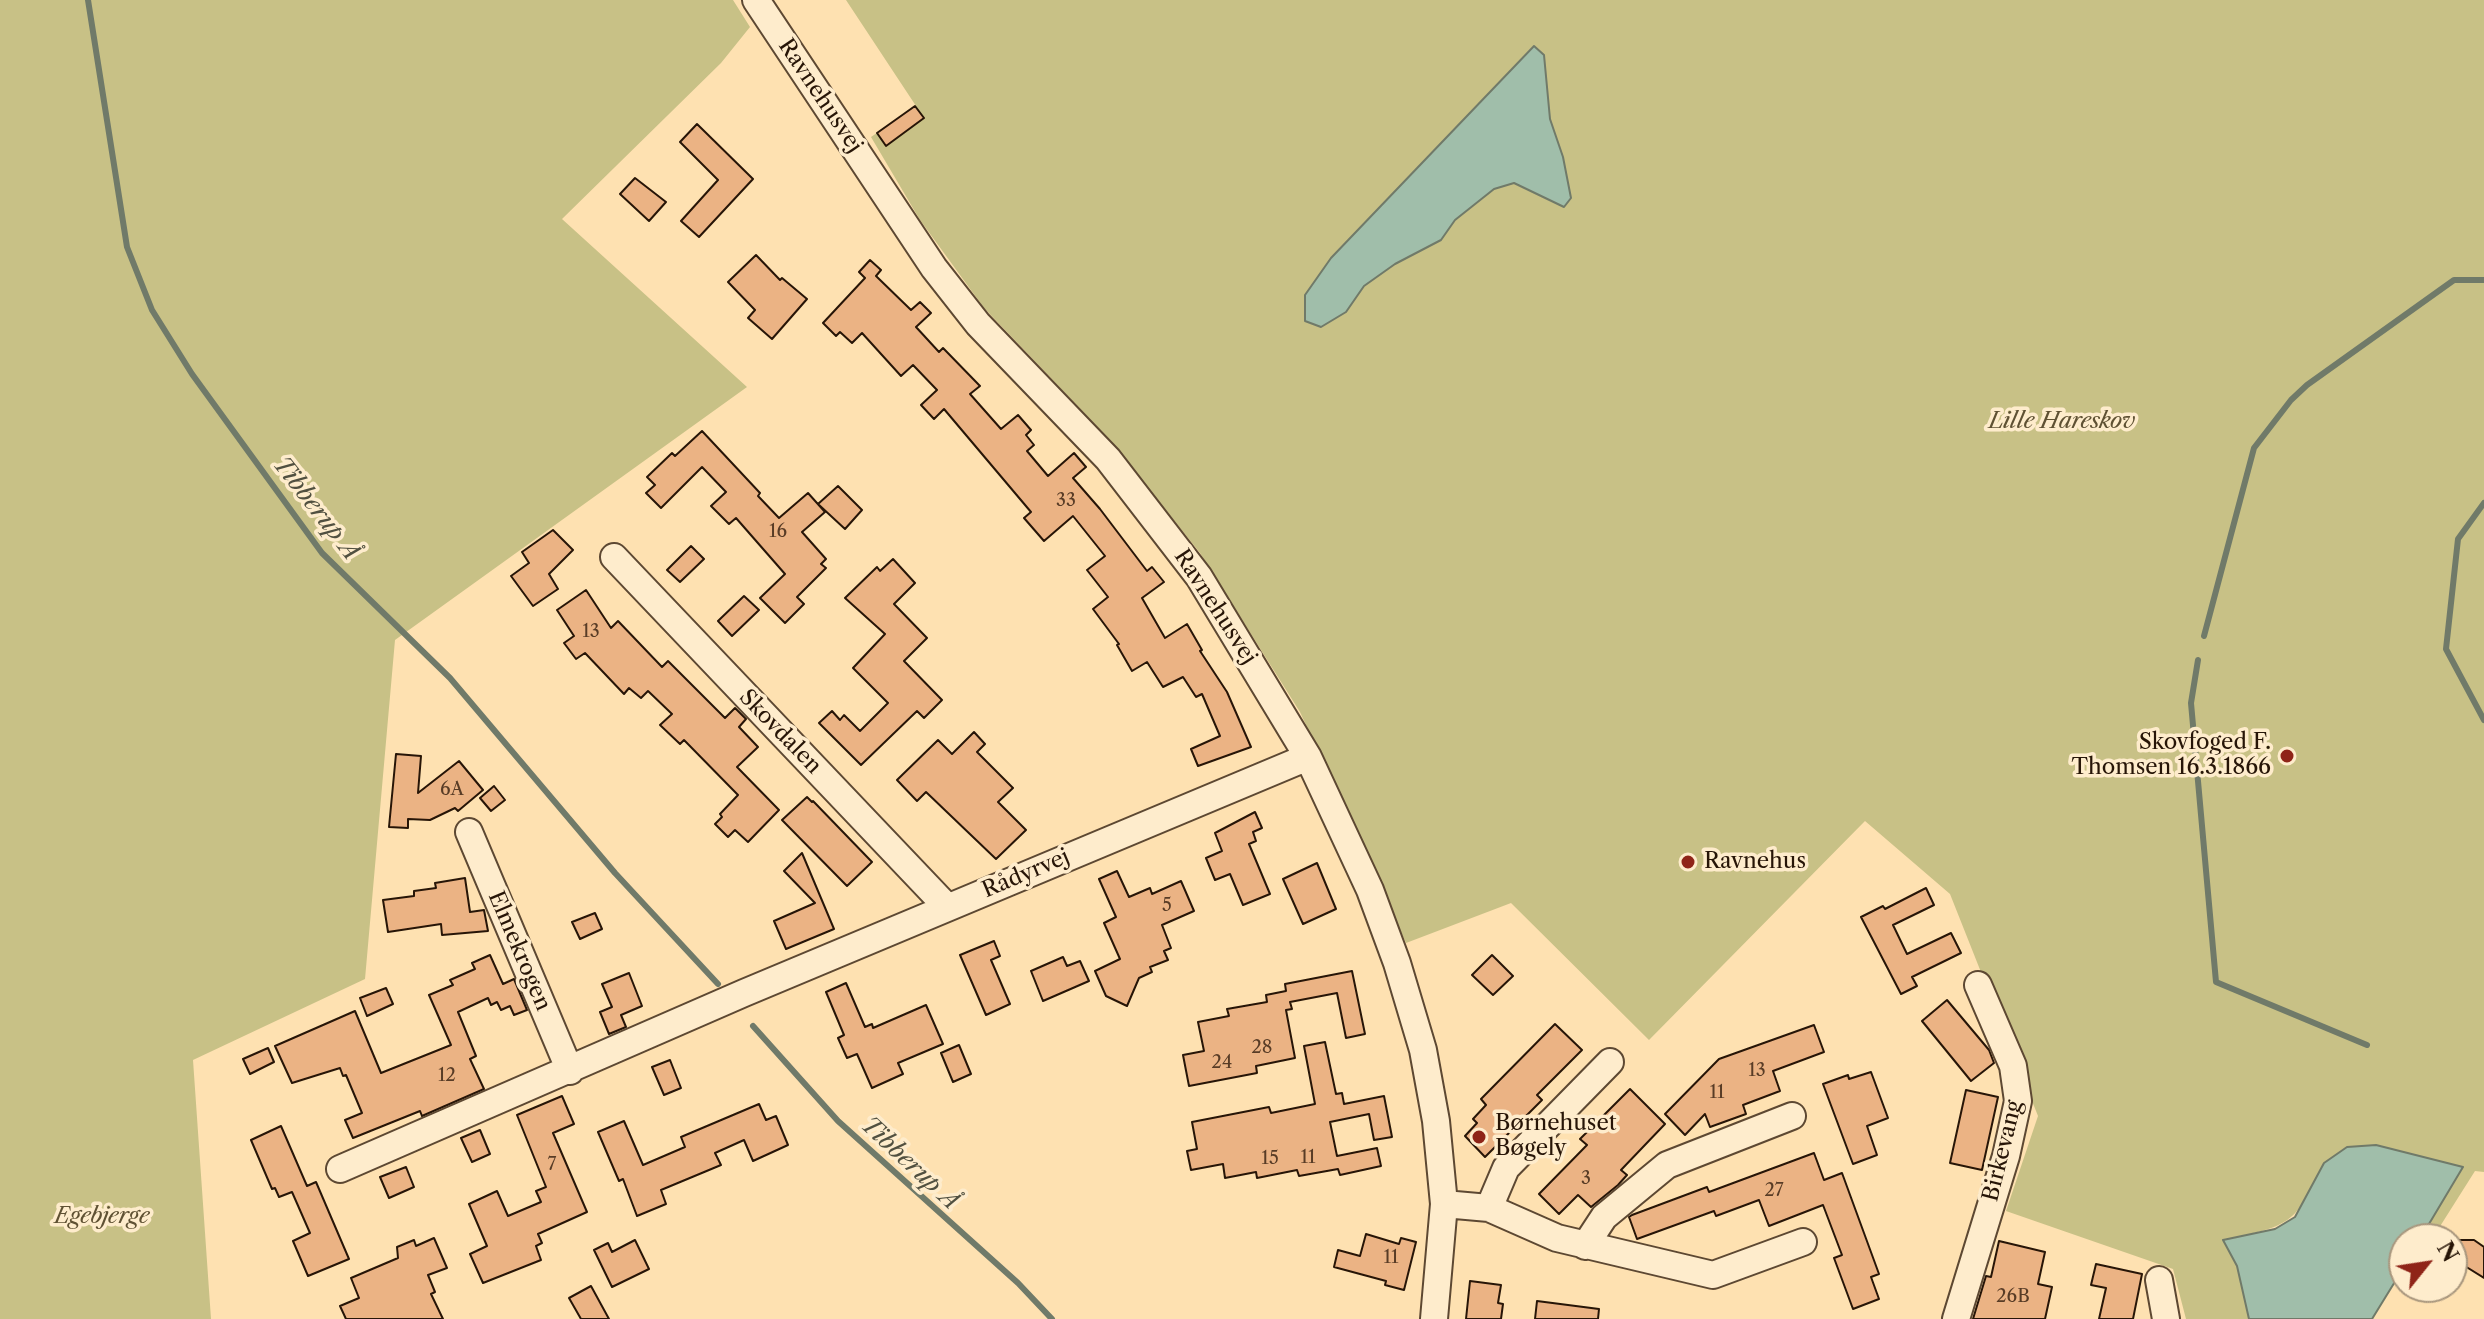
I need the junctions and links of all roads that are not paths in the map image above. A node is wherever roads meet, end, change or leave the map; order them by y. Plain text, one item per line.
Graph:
1 (756, 0) edge
2 (614, 557) dead end
3 (1308, 757) junction
4 (469, 832) dead end
5 (947, 907) junction
6 (1978, 985) dead end
7 (1610, 1062) dead end
8 (570, 1071) junction
9 (1792, 1116) dead end
10 (340, 1169) dead end
11 (1444, 1204) junction
12 (1489, 1208) junction
13 (1803, 1242) dead end
14 (1585, 1246) junction
15 (2159, 1280) dead end
16 (1434, 1319) edge
17 (1956, 1319) edge
18 (2166, 1319) edge

1 - 3 street, Ravnehusvej
2 - 5 street, Skovdalen
3 - 5 street, Rådyrvej
3 - 11 street, Ravnehusvej
4 - 8 street, Elmekrogen
5 - 8 street, Rådyrvej
6 - 17 street, Birkevang
7 - 12 street
8 - 10 street
9 - 14 street
11 - 12 street
11 - 16 street, Ravnehusvej
12 - 14 street
13 - 14 street
15 - 18 street

